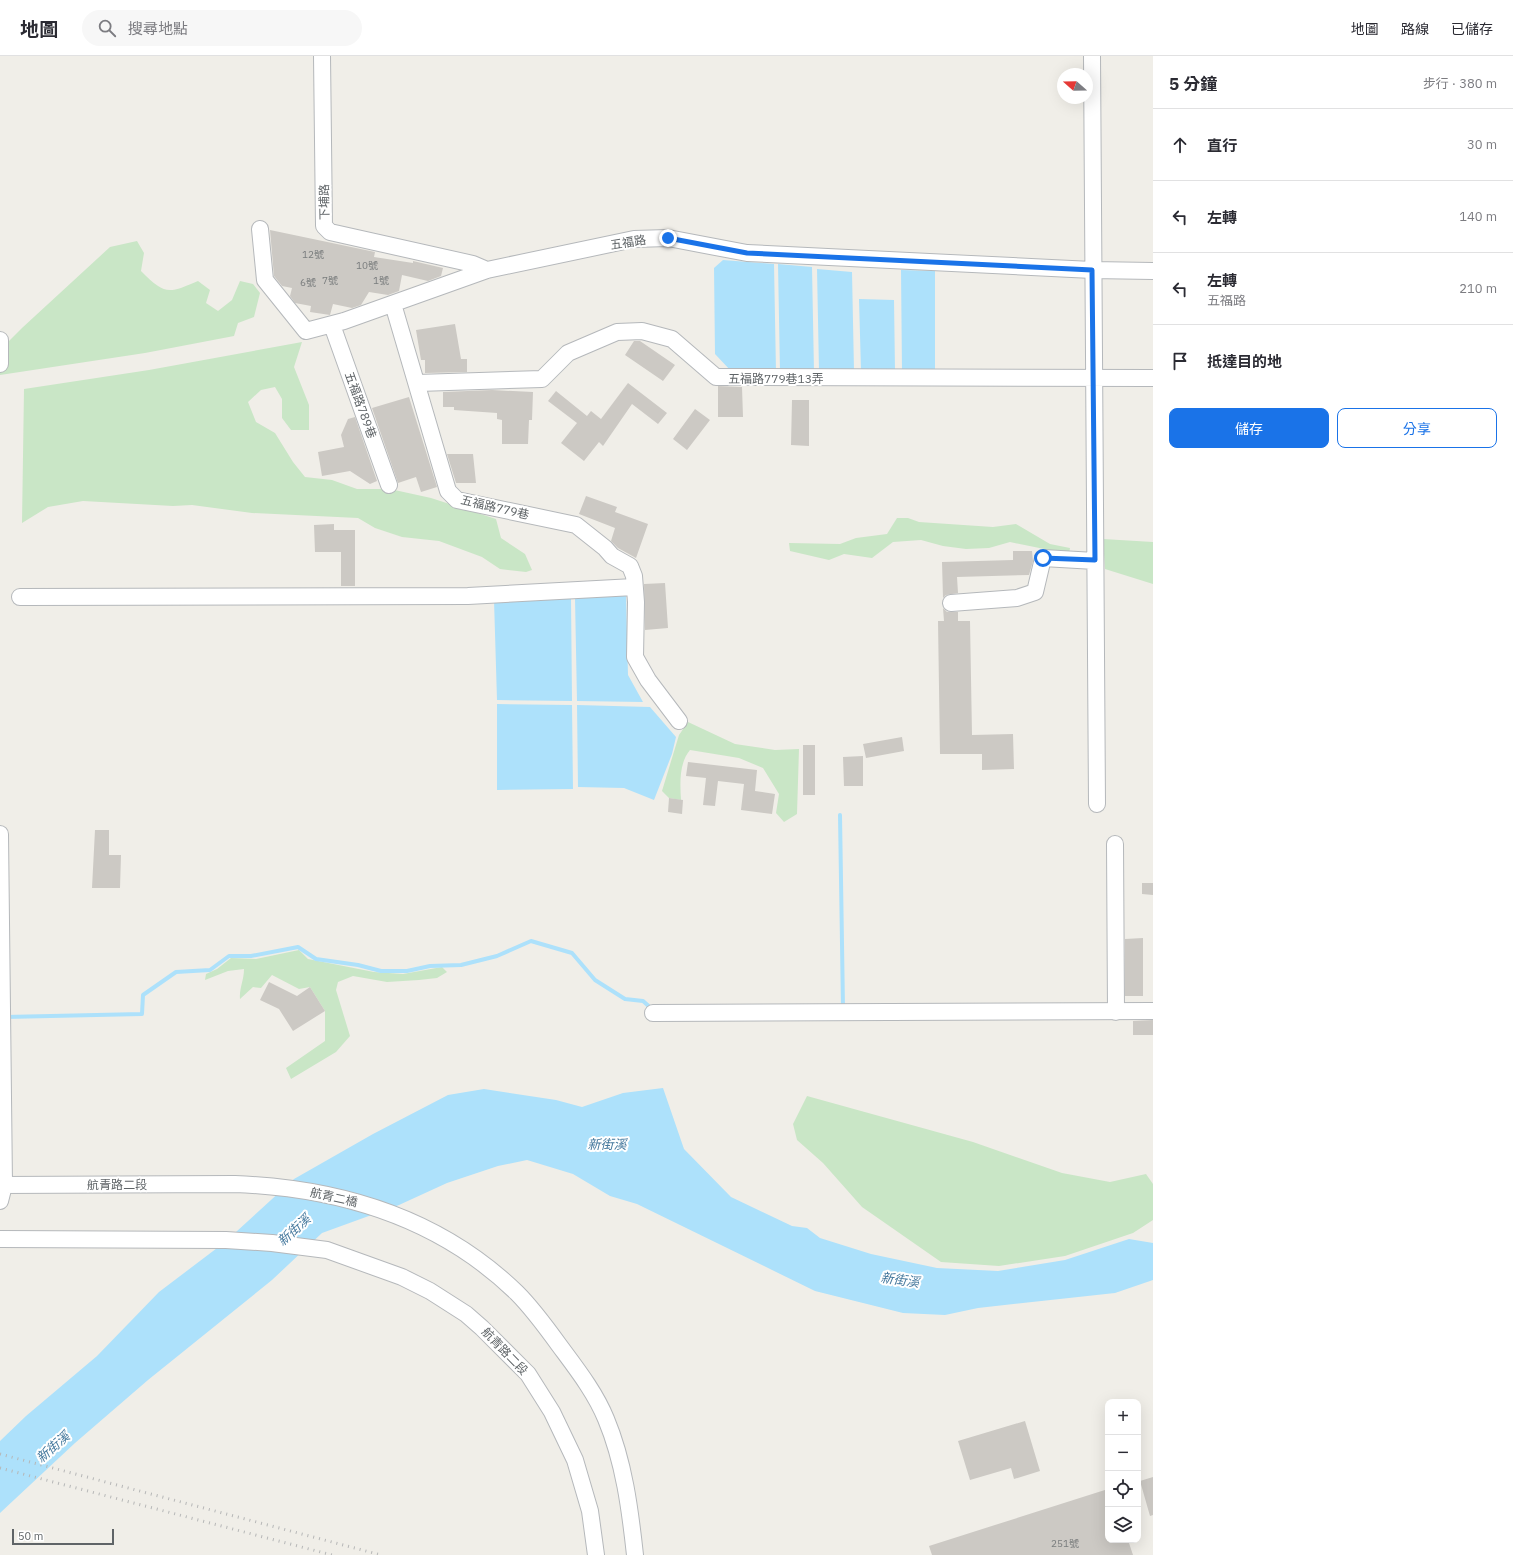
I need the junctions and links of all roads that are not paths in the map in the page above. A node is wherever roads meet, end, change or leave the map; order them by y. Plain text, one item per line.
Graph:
1 (322, 56) edge
2 (1092, 56) edge
3 (260, 229) dead end
4 (486, 270) junction
5 (1092, 270) junction
6 (1153, 270) edge
7 (393, 304) junction
8 (332, 325) junction
9 (0, 340) edge
10 (0, 352) edge
11 (0, 364) edge
12 (1153, 378) edge
13 (1094, 379) junction
14 (418, 383) junction
15 (389, 485) dead end
16 (1095, 560) junction
17 (634, 587) junction
18 (20, 597) dead end
19 (951, 603) dead end
20 (679, 721) dead end
21 (1097, 804) dead end
22 (0, 834) edge
23 (1116, 844) dead end
24 (0, 919) edge
25 (0, 933) edge
26 (1153, 1011) edge
27 (1116, 1012) junction
28 (653, 1013) dead end
29 (235, 1184) joint
30 (2, 1185) edge
31 (0, 1201) edge
32 (0, 1239) edge
33 (596, 1555) edge
34 (635, 1555) edge

1 - 4 street, 下埔路
2 - 5 street
3 - 8 street, 五福路
4 - 5 street, 五福路
4 - 7 street, 五福路
5 - 6 street, 五福路
5 - 13 street
7 - 8 street, 五福路
7 - 14 street, 五福路779巷
8 - 15 street, 五福路789巷
9 - 10 street
10 - 11 street
12 - 13 street, 五福路779巷13弄
13 - 14 street, 五福路779巷13弄
13 - 16 street
14 - 17 street, 五福路779巷
16 - 19 street
16 - 21 street
17 - 18 street
17 - 20 street, 五福路779巷
22 - 24 street
23 - 27 street
24 - 25 street
25 - 30 street
26 - 27 street
27 - 28 street
29 - 30 street, 航青路二段
29 - 34 street, 航青二橋
30 - 31 street
32 - 33 street, 航青路二段

